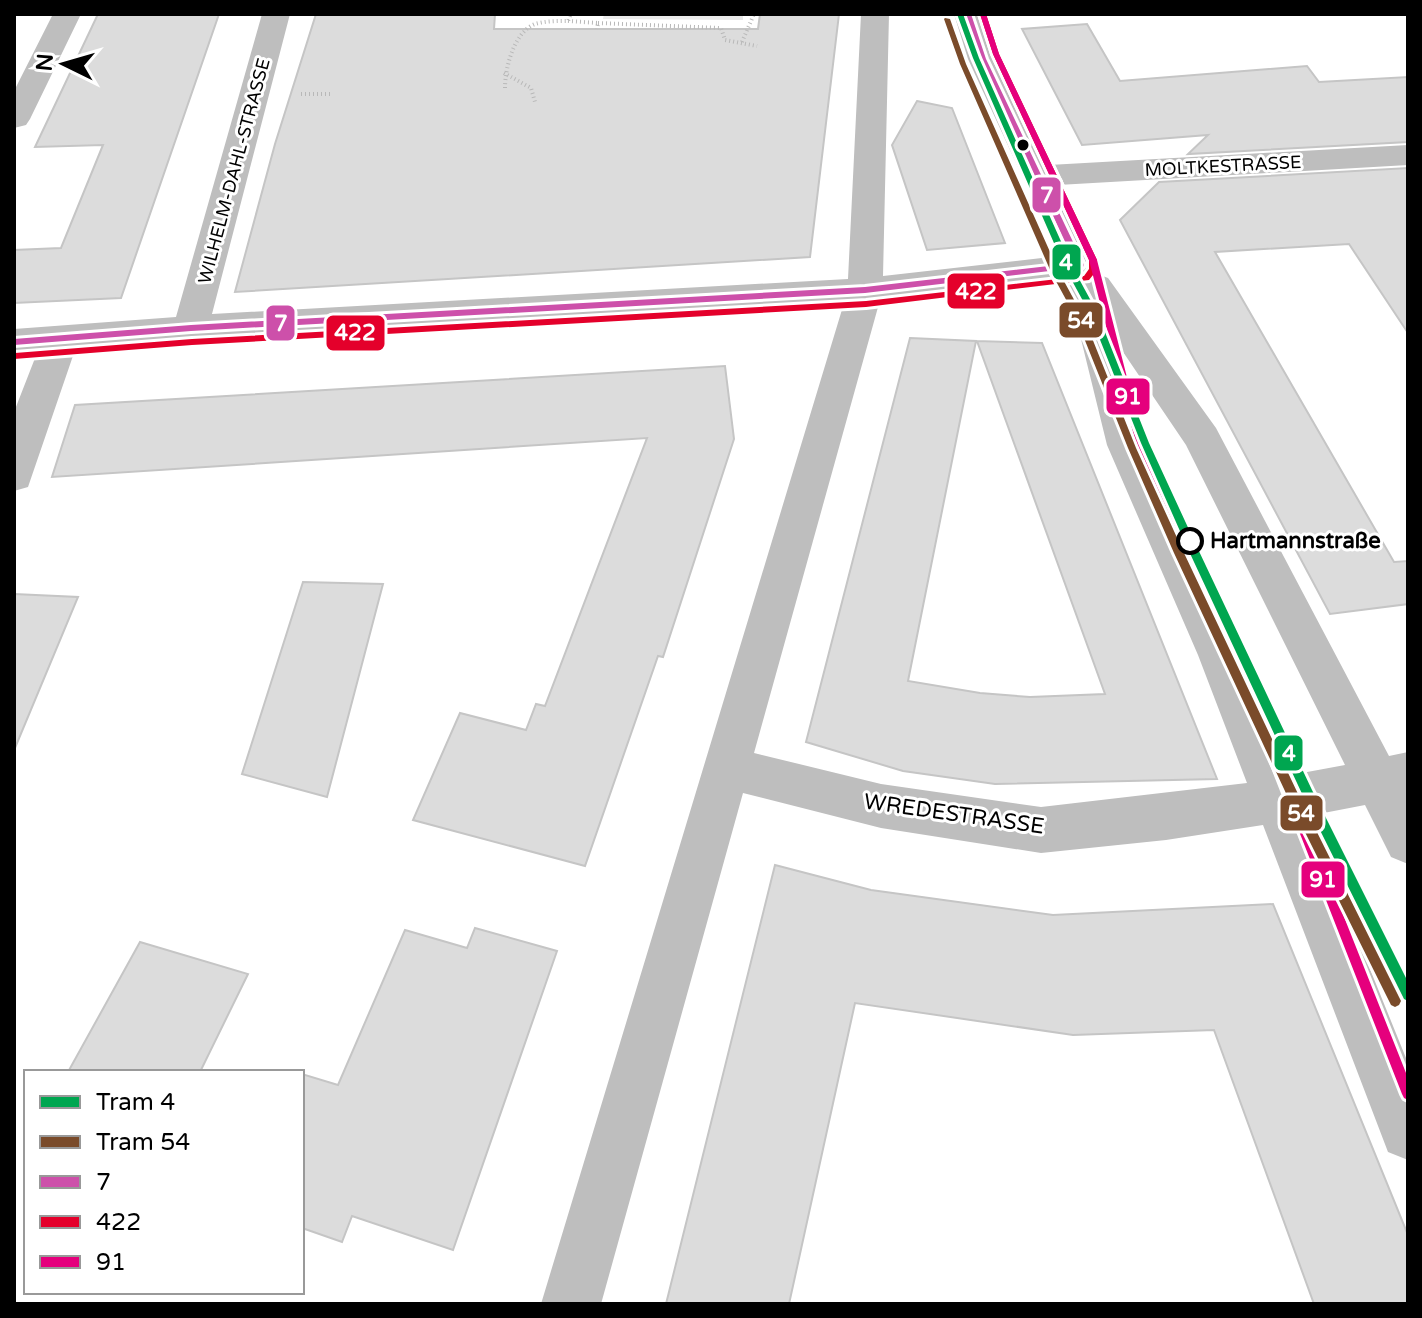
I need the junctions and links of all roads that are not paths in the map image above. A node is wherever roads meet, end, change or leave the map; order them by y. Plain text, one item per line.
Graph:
1 (67, 14) edge
2 (276, 14) edge
3 (875, 14) edge
4 (968, 14) edge
5 (15, 119) edge
6 (1408, 155) edge
7 (1038, 176) junction
8 (1080, 265) junction
9 (865, 290) junction
10 (191, 328) junction
11 (61, 339) junction
12 (14, 342) edge
13 (14, 476) edge
14 (727, 768) junction
15 (1393, 777) edge
16 (1279, 800) junction
17 (1408, 841) edge
18 (1408, 1132) edge
19 (571, 1304) edge

1 - 5 street
2 - 10 street, WILHELM-DAHL-STRASSE
3 - 9 street
4 - 7 street
6 - 7 street, MOLTKESTRASSE
7 - 8 street
8 - 9 street
8 - 15 street
8 - 16 street
9 - 10 street
9 - 14 street
10 - 11 street
11 - 12 street
11 - 13 street
14 - 16 street, WREDESTRASSE
14 - 19 street
15 - 16 street, WREDESTRASSE
15 - 17 street
16 - 18 street

